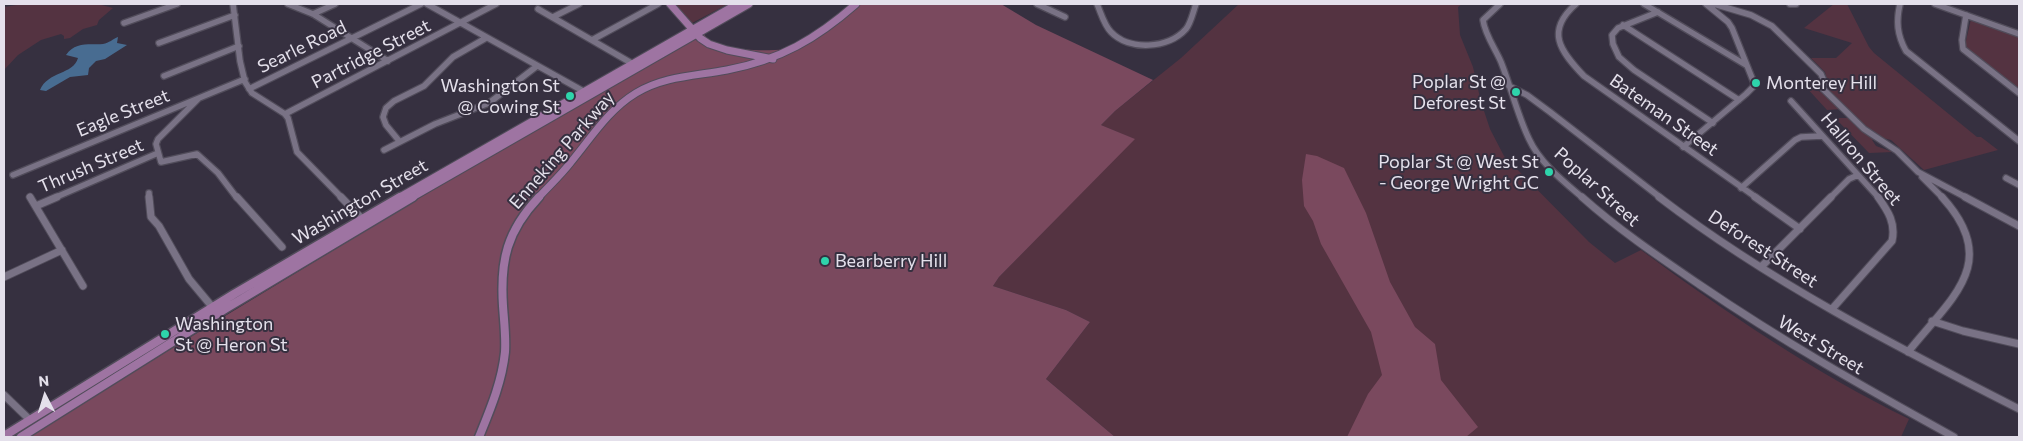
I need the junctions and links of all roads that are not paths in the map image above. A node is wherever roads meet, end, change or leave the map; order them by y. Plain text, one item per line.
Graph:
1 (177, 4) edge
2 (233, 4) edge
3 (288, 4) edge
4 (335, 4) edge
5 (421, 4) edge
6 (427, 4) edge
7 (496, 4) edge
8 (579, 4) edge
9 (658, 4) edge
10 (670, 4) edge
11 (737, 4) edge
12 (749, 4) edge
13 (856, 4) edge
14 (1037, 4) edge
15 (1097, 4) edge
16 (1196, 4) edge
17 (1500, 4) edge
18 (1576, 4) edge
19 (1644, 4) edge
20 (1706, 4) edge
21 (1714, 4) edge
22 (1790, 4) edge
23 (1796, 4) edge
24 (1900, 4) edge
25 (1935, 4) edge
26 (538, 8) dead end
27 (1658, 12) junction
28 (313, 14) junction
29 (235, 15) junction
30 (1966, 15) junction
31 (553, 17) junction
32 (1064, 17) dead end
33 (124, 23) dead end
34 (460, 23) junction
35 (1623, 24) junction
36 (695, 31) junction
37 (2019, 34) edge
38 (351, 38) junction
39 (486, 38) junction
40 (592, 40) junction
41 (159, 43) dead end
42 (239, 46) junction
43 (773, 59) junction
44 (388, 61) junction
45 (633, 64) junction
46 (538, 66) junction
47 (1746, 66) junction
48 (164, 76) dead end
49 (245, 79) junction
50 (1509, 86) junction
51 (249, 89) junction
52 (583, 91) junction
53 (2019, 93) edge
54 (199, 98) junction
55 (1739, 100) junction
56 (1791, 101) dead end
57 (284, 114) junction
58 (1712, 123) junction
59 (1822, 136) junction
60 (400, 142) junction
61 (2019, 142) edge
62 (1682, 147) junction
63 (384, 150) dead end
64 (158, 153) junction
65 (1918, 172) junction
66 (13, 175) dead end
67 (1858, 175) junction
68 (2006, 178) dead end
69 (2019, 185) edge
70 (1741, 188) junction
71 (149, 193) dead end
72 (30, 197) dead end
73 (36, 206) junction
74 (365, 222) junction
75 (2019, 226) edge
76 (1800, 229) junction
77 (282, 247) dead end
78 (62, 250) junction
79 (1761, 267) junction
80 (1676, 270) joint
81 (4, 277) edge
82 (83, 286) dead end
83 (1832, 309) junction
84 (215, 310) junction
85 (1932, 321) junction
86 (2019, 344) edge
87 (1908, 352) junction
88 (4, 395) edge
89 (2019, 409) edge
90 (30, 420) junction
91 (4, 436) edge
92 (21, 437) edge
93 (479, 437) edge
94 (1954, 437) edge

1 - 33 street
2 - 29 street
3 - 28 street
4 - 28 street
5 - 38 street, Searle Road
6 - 34 street
7 - 34 street, Partridge Street
8 - 31 street
9 - 40 street
10 - 36 main road
11 - 36 main road, Washington Street
12 - 36 main road, Washington Street
13 - 43 main road, Enneking Parkway
14 - 32 street
15 - 16 street
17 - 50 street, Poplar Street
18 - 62 street, Bateman Street
19 - 27 street
20 - 47 street
21 - 65 street
22 - 23 street
24 - 61 street
25 - 30 street
26 - 31 street
27 - 35 street
27 - 47 street
28 - 38 street
29 - 41 street
29 - 42 street
30 - 37 street
30 - 53 street
31 - 40 street
34 - 39 street
34 - 44 street, Partridge Street
35 - 55 street
35 - 58 street
36 - 43 main road
36 - 45 main road, Washington Street
36 - 74 main road, Washington Street
38 - 44 street
38 - 51 street, Searle Road
39 - 46 street
39 - 60 street
40 - 45 street
42 - 48 street
42 - 49 street
43 - 93 main road, Enneking Parkway
44 - 57 street, Partridge Street
45 - 52 main road, Washington Street
46 - 52 street
46 - 60 street
47 - 55 street
49 - 51 street
49 - 54 street, Eagle Street
50 - 79 street, Deforest Street
50 - 80 street, Poplar Street
51 - 57 street
52 - 74 main road, Washington Street
54 - 64 street
54 - 66 street, Eagle Street
55 - 58 street
56 - 59 street, Hallron Street
57 - 74 street
58 - 62 street
59 - 67 street, Hallron Street
59 - 70 street
60 - 63 street
62 - 70 street, Bateman Street
64 - 73 street, Thrush Street
64 - 77 street
65 - 75 street
65 - 85 street
67 - 76 street
67 - 83 street, Hallron Street
68 - 69 street
70 - 76 street, Bateman Street
71 - 84 street
72 - 73 street
73 - 78 street
74 - 84 main road, Washington Street
76 - 79 street
78 - 81 street
78 - 82 street
79 - 83 street, Deforest Street
80 - 94 street, West Street
83 - 87 street, Deforest Street
84 - 90 main road, Washington Street
84 - 92 main road, Washington Street
85 - 86 street
85 - 87 street
87 - 89 street, Deforest Street
88 - 90 street
90 - 91 main road, Washington Street

